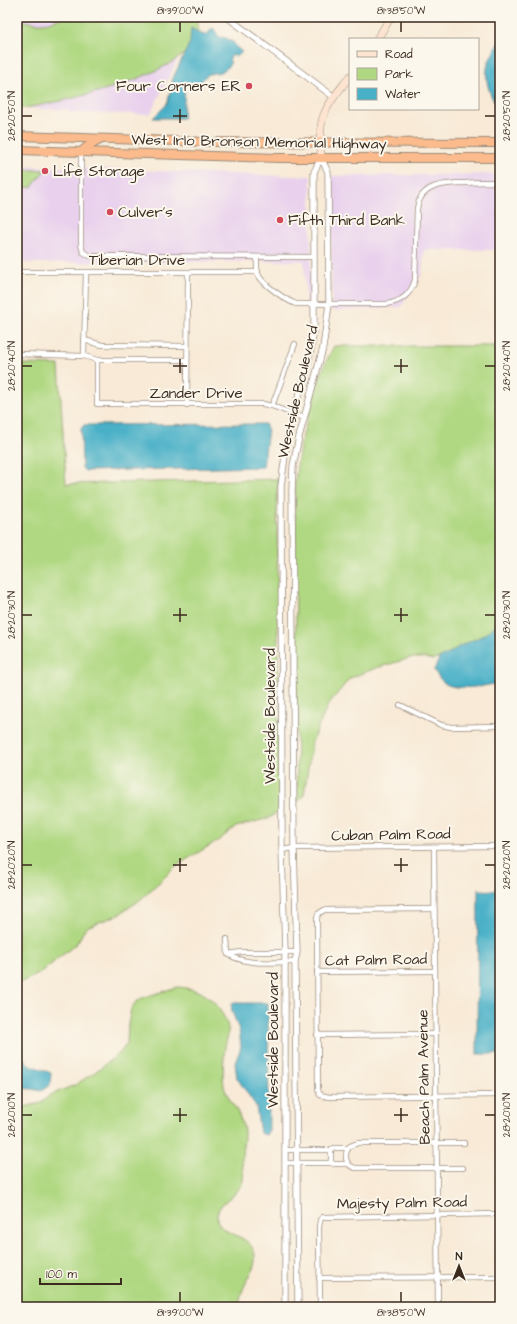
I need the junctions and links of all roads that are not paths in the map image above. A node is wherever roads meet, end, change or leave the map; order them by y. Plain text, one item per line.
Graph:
1 (227, 17) edge
2 (392, 17) edge
3 (377, 38) edge
4 (349, 77) edge
5 (334, 97) junction
6 (17, 136) edge
7 (79, 138) junction
8 (102, 139) junction
9 (321, 143) junction
10 (500, 143) edge
11 (17, 150) edge
12 (56, 151) junction
13 (81, 152) junction
14 (321, 158) junction
15 (500, 158) edge
16 (500, 182) edge
17 (257, 257) junction
18 (314, 257) junction
19 (17, 272) edge
20 (86, 272) junction
21 (188, 272) junction
22 (258, 272) junction
23 (314, 304) junction
24 (329, 304) junction
25 (84, 340) junction
26 (294, 344) dead end
27 (187, 346) junction
28 (17, 354) edge
29 (84, 356) junction
30 (97, 360) junction
31 (187, 360) junction
32 (188, 405) junction
33 (272, 406) junction
34 (293, 414) junction
35 (304, 418) junction
36 (400, 705) dead end
37 (500, 726) edge
38 (500, 846) edge
39 (434, 847) junction
40 (294, 848) junction
41 (282, 850) junction
42 (434, 909) junction
43 (227, 939) dead end
44 (258, 952) junction
45 (285, 952) junction
46 (297, 952) junction
47 (228, 954) junction
48 (258, 962) junction
49 (285, 962) junction
50 (295, 962) junction
51 (435, 971) junction
52 (317, 972) junction
53 (436, 1034) junction
54 (317, 1035) junction
55 (500, 1095) edge
56 (436, 1096) junction
57 (437, 1143) junction
58 (464, 1143) dead end
59 (348, 1148) junction
60 (285, 1150) junction
61 (297, 1150) junction
62 (331, 1150) junction
63 (285, 1163) junction
64 (297, 1163) junction
65 (331, 1163) junction
66 (348, 1164) junction
67 (437, 1168) junction
68 (463, 1168) dead end
69 (500, 1214) edge
70 (437, 1215) junction
71 (500, 1277) edge
72 (319, 1278) junction
73 (438, 1278) junction
74 (285, 1307) edge
75 (298, 1307) edge
76 (320, 1307) edge
77 (438, 1307) edge

1 - 5 street
2 - 3 main road
4 - 5 main road
5 - 9 main road
6 - 7 highway, West Irlo Bronson Memorial Highway
7 - 8 highway, West Irlo Bronson Memorial Highway
7 - 12 highway
8 - 9 highway, West Irlo Bronson Memorial Highway
8 - 13 highway
9 - 10 highway, West Irlo Bronson Memorial Highway
9 - 14 main road
11 - 12 highway, West Irlo Bronson Memorial Highway
12 - 13 highway, West Irlo Bronson Memorial Highway
13 - 14 highway, West Irlo Bronson Memorial Highway
13 - 17 street
14 - 15 highway, West Irlo Bronson Memorial Highway
14 - 18 street, Westside Boulevard
14 - 24 street, Westside Boulevard
16 - 24 street
17 - 18 street
17 - 22 street
18 - 23 street, Westside Boulevard
19 - 20 street, Tiberian Drive
20 - 21 street, Tiberian Drive
20 - 25 street
21 - 22 street, Tiberian Drive
21 - 27 street
22 - 23 street
23 - 24 street
23 - 34 street, Westside Boulevard
24 - 35 street, Westside Boulevard
25 - 27 street
25 - 29 street
26 - 33 street
27 - 31 street
28 - 29 street
29 - 30 street
30 - 31 street
30 - 32 street, Zander Drive
31 - 32 street
32 - 33 street, Zander Drive
33 - 34 street, Zander Drive
34 - 35 street, Zander Drive
34 - 41 street, Westside Boulevard
35 - 40 street, Westside Boulevard
36 - 37 street
38 - 39 street, Cuban Palm Road
39 - 40 street, Cuban Palm Road
39 - 42 street, Beach Palm Avenue
40 - 41 street, Cuban Palm Road
40 - 46 street, Westside Boulevard
41 - 45 street, Westside Boulevard
42 - 51 street, Beach Palm Avenue
42 - 52 street
43 - 47 street
44 - 45 street
44 - 47 street
44 - 48 street
45 - 46 street
45 - 49 street, Westside Boulevard
46 - 50 street, Westside Boulevard
47 - 48 street
48 - 49 street
49 - 50 street
49 - 60 street, Westside Boulevard
50 - 61 street, Westside Boulevard
51 - 52 street, Cat Palm Road
51 - 53 street, Beach Palm Avenue
52 - 54 street
53 - 54 street
53 - 56 street, Beach Palm Avenue
54 - 56 street
55 - 56 street
56 - 57 street, Beach Palm Avenue
57 - 58 street
57 - 59 street
57 - 67 street, Beach Palm Avenue
59 - 62 street
59 - 66 street
60 - 61 street
60 - 63 street, Westside Boulevard
61 - 62 street
61 - 64 street, Westside Boulevard
62 - 65 street
63 - 64 street
63 - 74 street, Westside Boulevard
64 - 65 street
64 - 75 street, Westside Boulevard
65 - 66 street
66 - 67 street
67 - 68 street
67 - 70 street, Beach Palm Avenue
69 - 70 street, Majesty Palm Road
70 - 72 street, Majesty Palm Road
70 - 73 street, Beach Palm Avenue
71 - 73 street
72 - 73 street
72 - 76 street, Majesty Palm Road
73 - 77 street, Beach Palm Avenue

